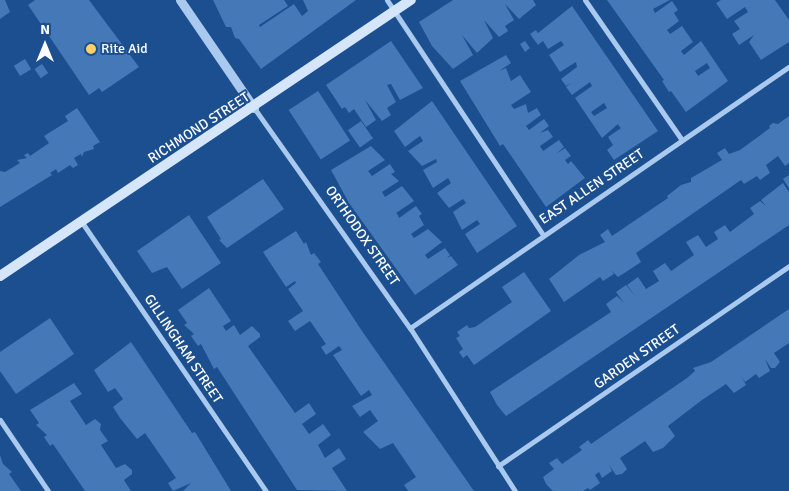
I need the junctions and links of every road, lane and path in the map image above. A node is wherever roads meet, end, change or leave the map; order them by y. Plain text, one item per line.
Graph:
1 (180, 0) edge
2 (387, 0) edge
3 (411, 0) edge
4 (585, 0) edge
5 (394, 11) junction
6 (789, 67) edge
7 (254, 108) junction
8 (682, 140) junction
9 (81, 221) junction
10 (543, 235) junction
11 (789, 266) edge
12 (0, 276) edge
13 (410, 328) junction
14 (0, 420) edge
15 (498, 466) junction
16 (48, 491) edge
17 (266, 491) edge
18 (515, 491) edge

1 - 7 street, ORTHODOX STREET
2 - 5 street
3 - 5 main road, RICHMOND STREET
4 - 8 street
5 - 7 main road, RICHMOND STREET
5 - 10 street
6 - 8 street, EAST ALLEN STREET
7 - 9 main road, RICHMOND STREET
7 - 13 street, ORTHODOX STREET
8 - 10 street, EAST ALLEN STREET
9 - 12 main road, RICHMOND STREET
9 - 17 street, GILLINGHAM STREET
10 - 13 street, EAST ALLEN STREET
11 - 15 street, GARDEN STREET
13 - 15 street, ORTHODOX STREET
14 - 16 street
15 - 18 street, ORTHODOX STREET

